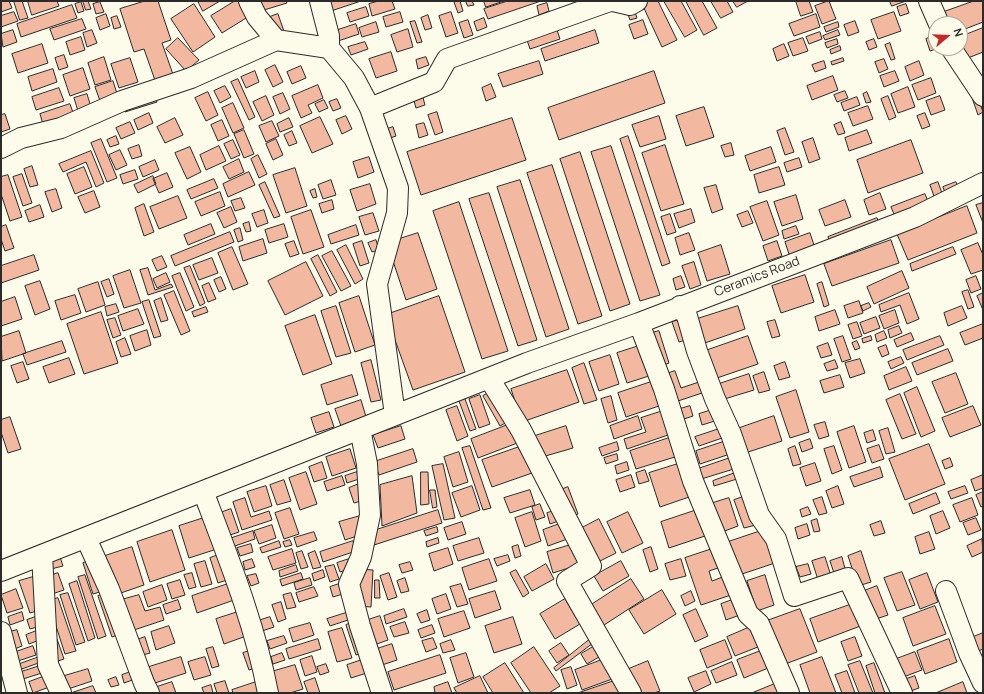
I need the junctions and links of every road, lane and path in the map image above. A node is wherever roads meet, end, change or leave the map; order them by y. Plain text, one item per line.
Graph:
1 (249, 1) edge
2 (320, 1) edge
3 (610, 1) edge
4 (614, 1) edge
5 (637, 1) edge
6 (929, 1) edge
7 (936, 16) edge
8 (276, 40) junction
9 (329, 48) junction
10 (956, 56) edge
11 (983, 96) edge
12 (370, 108) junction
13 (1, 148) edge
14 (983, 183) edge
15 (680, 306) junction
16 (639, 323) junction
17 (489, 378) junction
18 (394, 415) junction
19 (360, 429) junction
20 (203, 491) junction
21 (86, 538) junction
22 (42, 555) junction
23 (1, 571) edge
24 (946, 591) dead end
25 (1, 632) edge
26 (983, 683) edge
27 (17, 693) edge
28 (61, 693) edge
29 (149, 693) edge
30 (268, 693) edge
31 (382, 693) edge
32 (631, 693) edge
33 (789, 693) edge
34 (902, 693) edge

1 - 8 street
2 - 9 street
3 - 12 street
4 - 5 street
6 - 7 street
8 - 9 street
8 - 13 street
9 - 12 street
10 - 11 street
12 - 18 street
14 - 15 street, Ceramics Road
15 - 16 street, Ceramics Road
15 - 34 street
16 - 17 street, Ceramics Road
16 - 33 street
17 - 18 street, Ceramics Road
17 - 32 street
18 - 19 street, Ceramics Road
19 - 20 street, Ceramics Road
19 - 31 street
20 - 21 street, Ceramics Road
20 - 30 street
21 - 22 street, Ceramics Road
21 - 29 street
22 - 23 street, Ceramics Road
22 - 28 street
24 - 26 street
25 - 27 street

